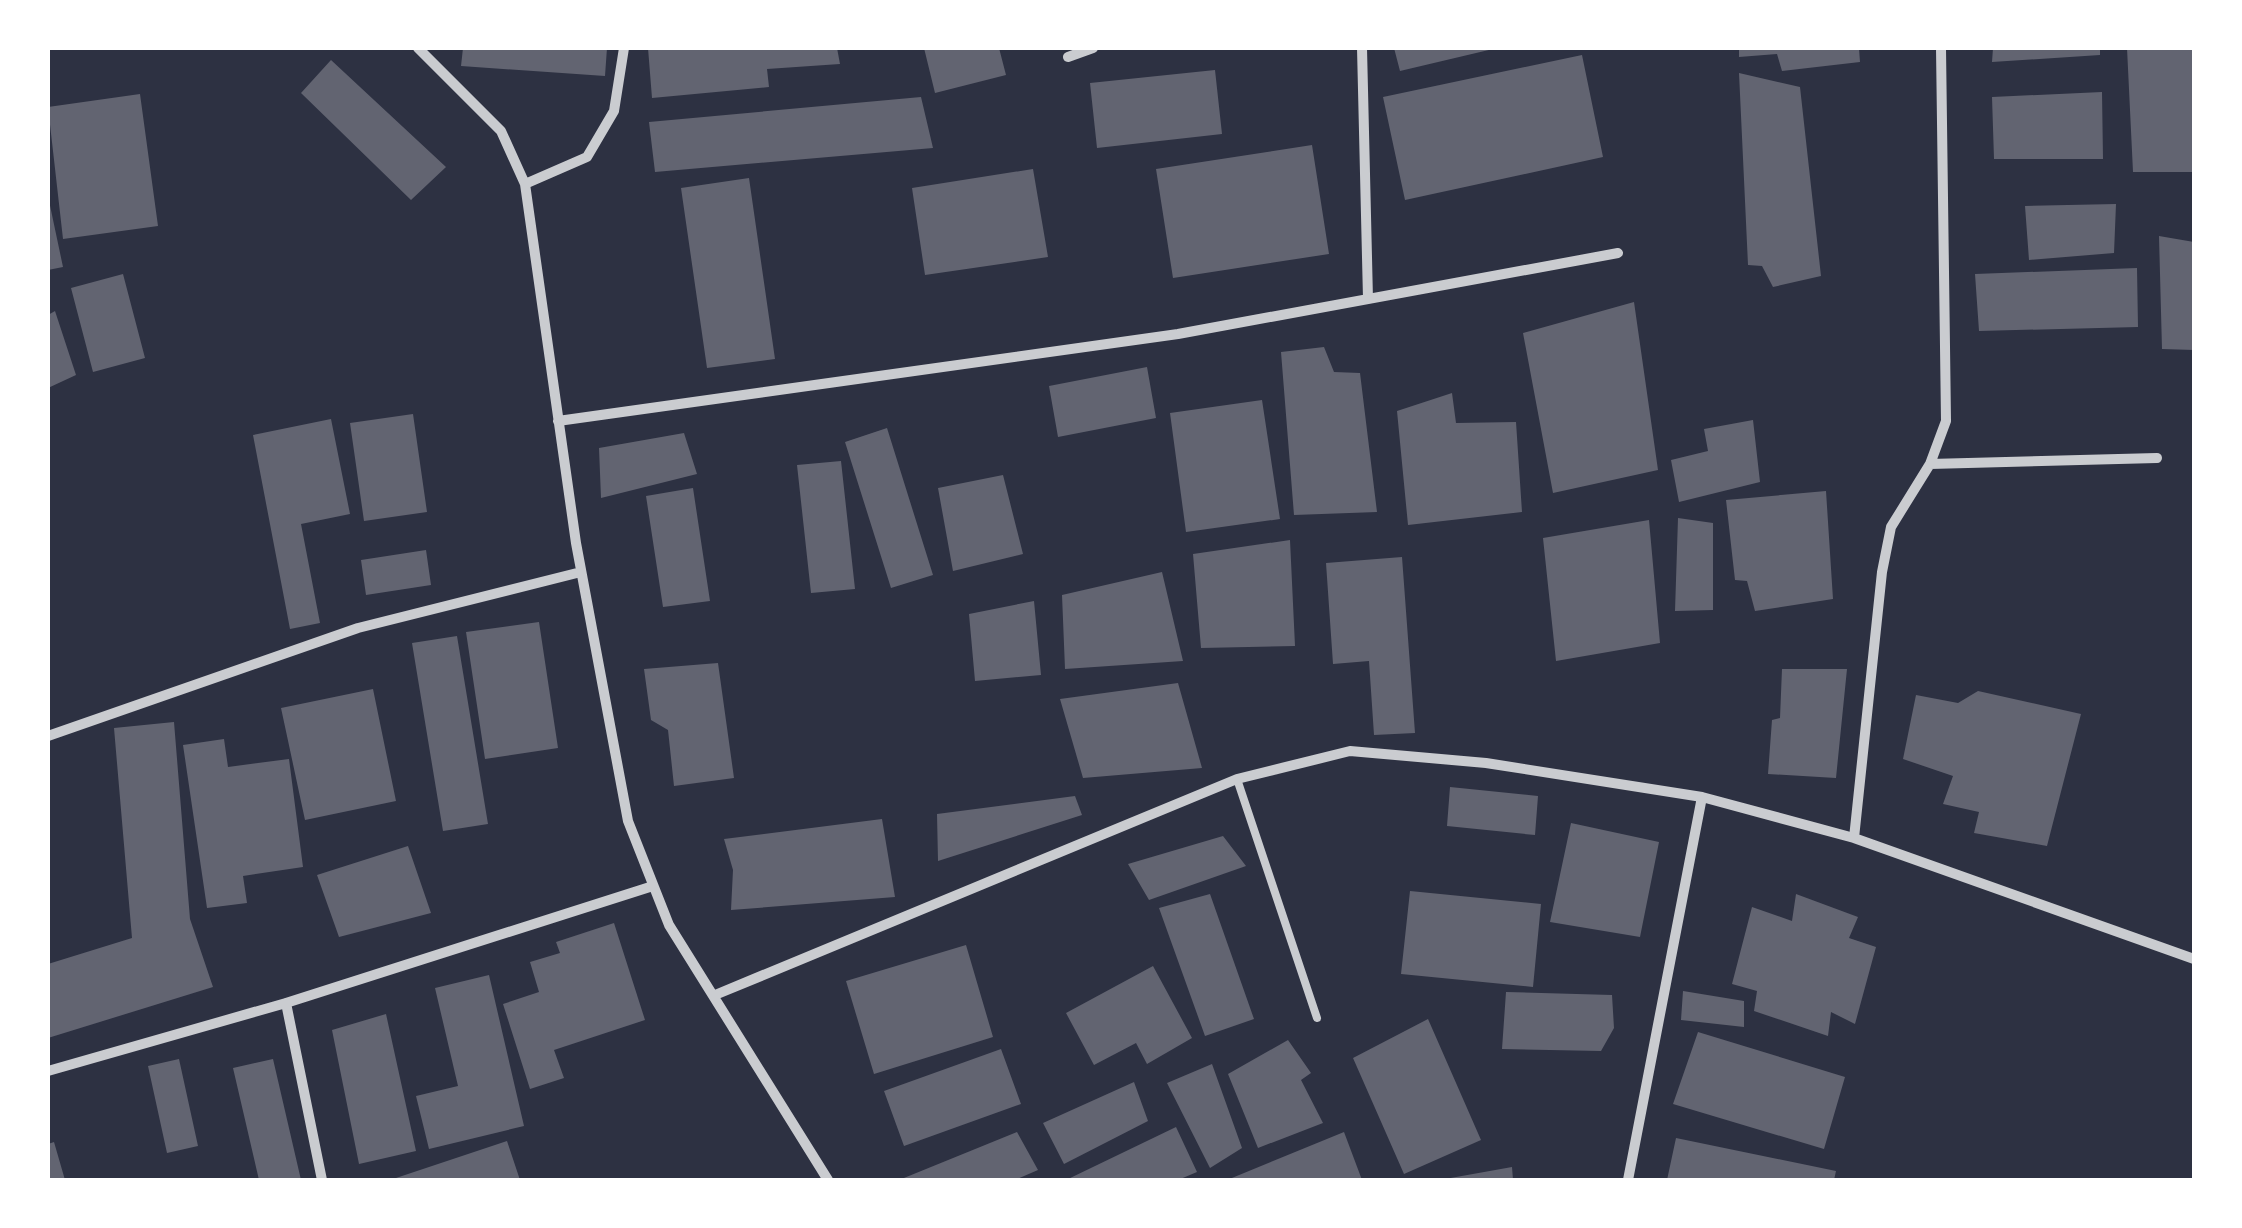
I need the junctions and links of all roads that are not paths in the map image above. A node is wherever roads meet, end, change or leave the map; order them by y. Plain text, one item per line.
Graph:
1 (418, 48) edge
2 (624, 48) edge
3 (1092, 48) edge
4 (1362, 48) edge
5 (1940, 48) edge
6 (1068, 57) dead end
7 (525, 184) junction
8 (1618, 252) dead end
9 (1368, 299) junction
10 (558, 421) junction
11 (2157, 458) dead end
12 (1930, 464) junction
13 (582, 572) junction
14 (48, 736) edge
15 (1237, 779) junction
16 (1702, 797) junction
17 (1854, 838) junction
18 (654, 886) junction
19 (2194, 959) edge
20 (715, 995) junction
21 (286, 1003) junction
22 (1316, 1018) dead end
23 (48, 1071) edge
24 (322, 1180) edge
25 (828, 1180) edge
26 (1628, 1180) edge

1 - 7 street
2 - 7 street
3 - 6 street
4 - 9 street
5 - 12 street
7 - 10 street
8 - 9 street
9 - 10 street
10 - 13 street
11 - 12 street
12 - 17 street
13 - 14 street
13 - 18 street
15 - 16 street
15 - 20 street
15 - 22 lane
16 - 17 street
16 - 26 street
17 - 19 street
18 - 20 street
18 - 21 street
20 - 25 street
21 - 23 street
21 - 24 street

